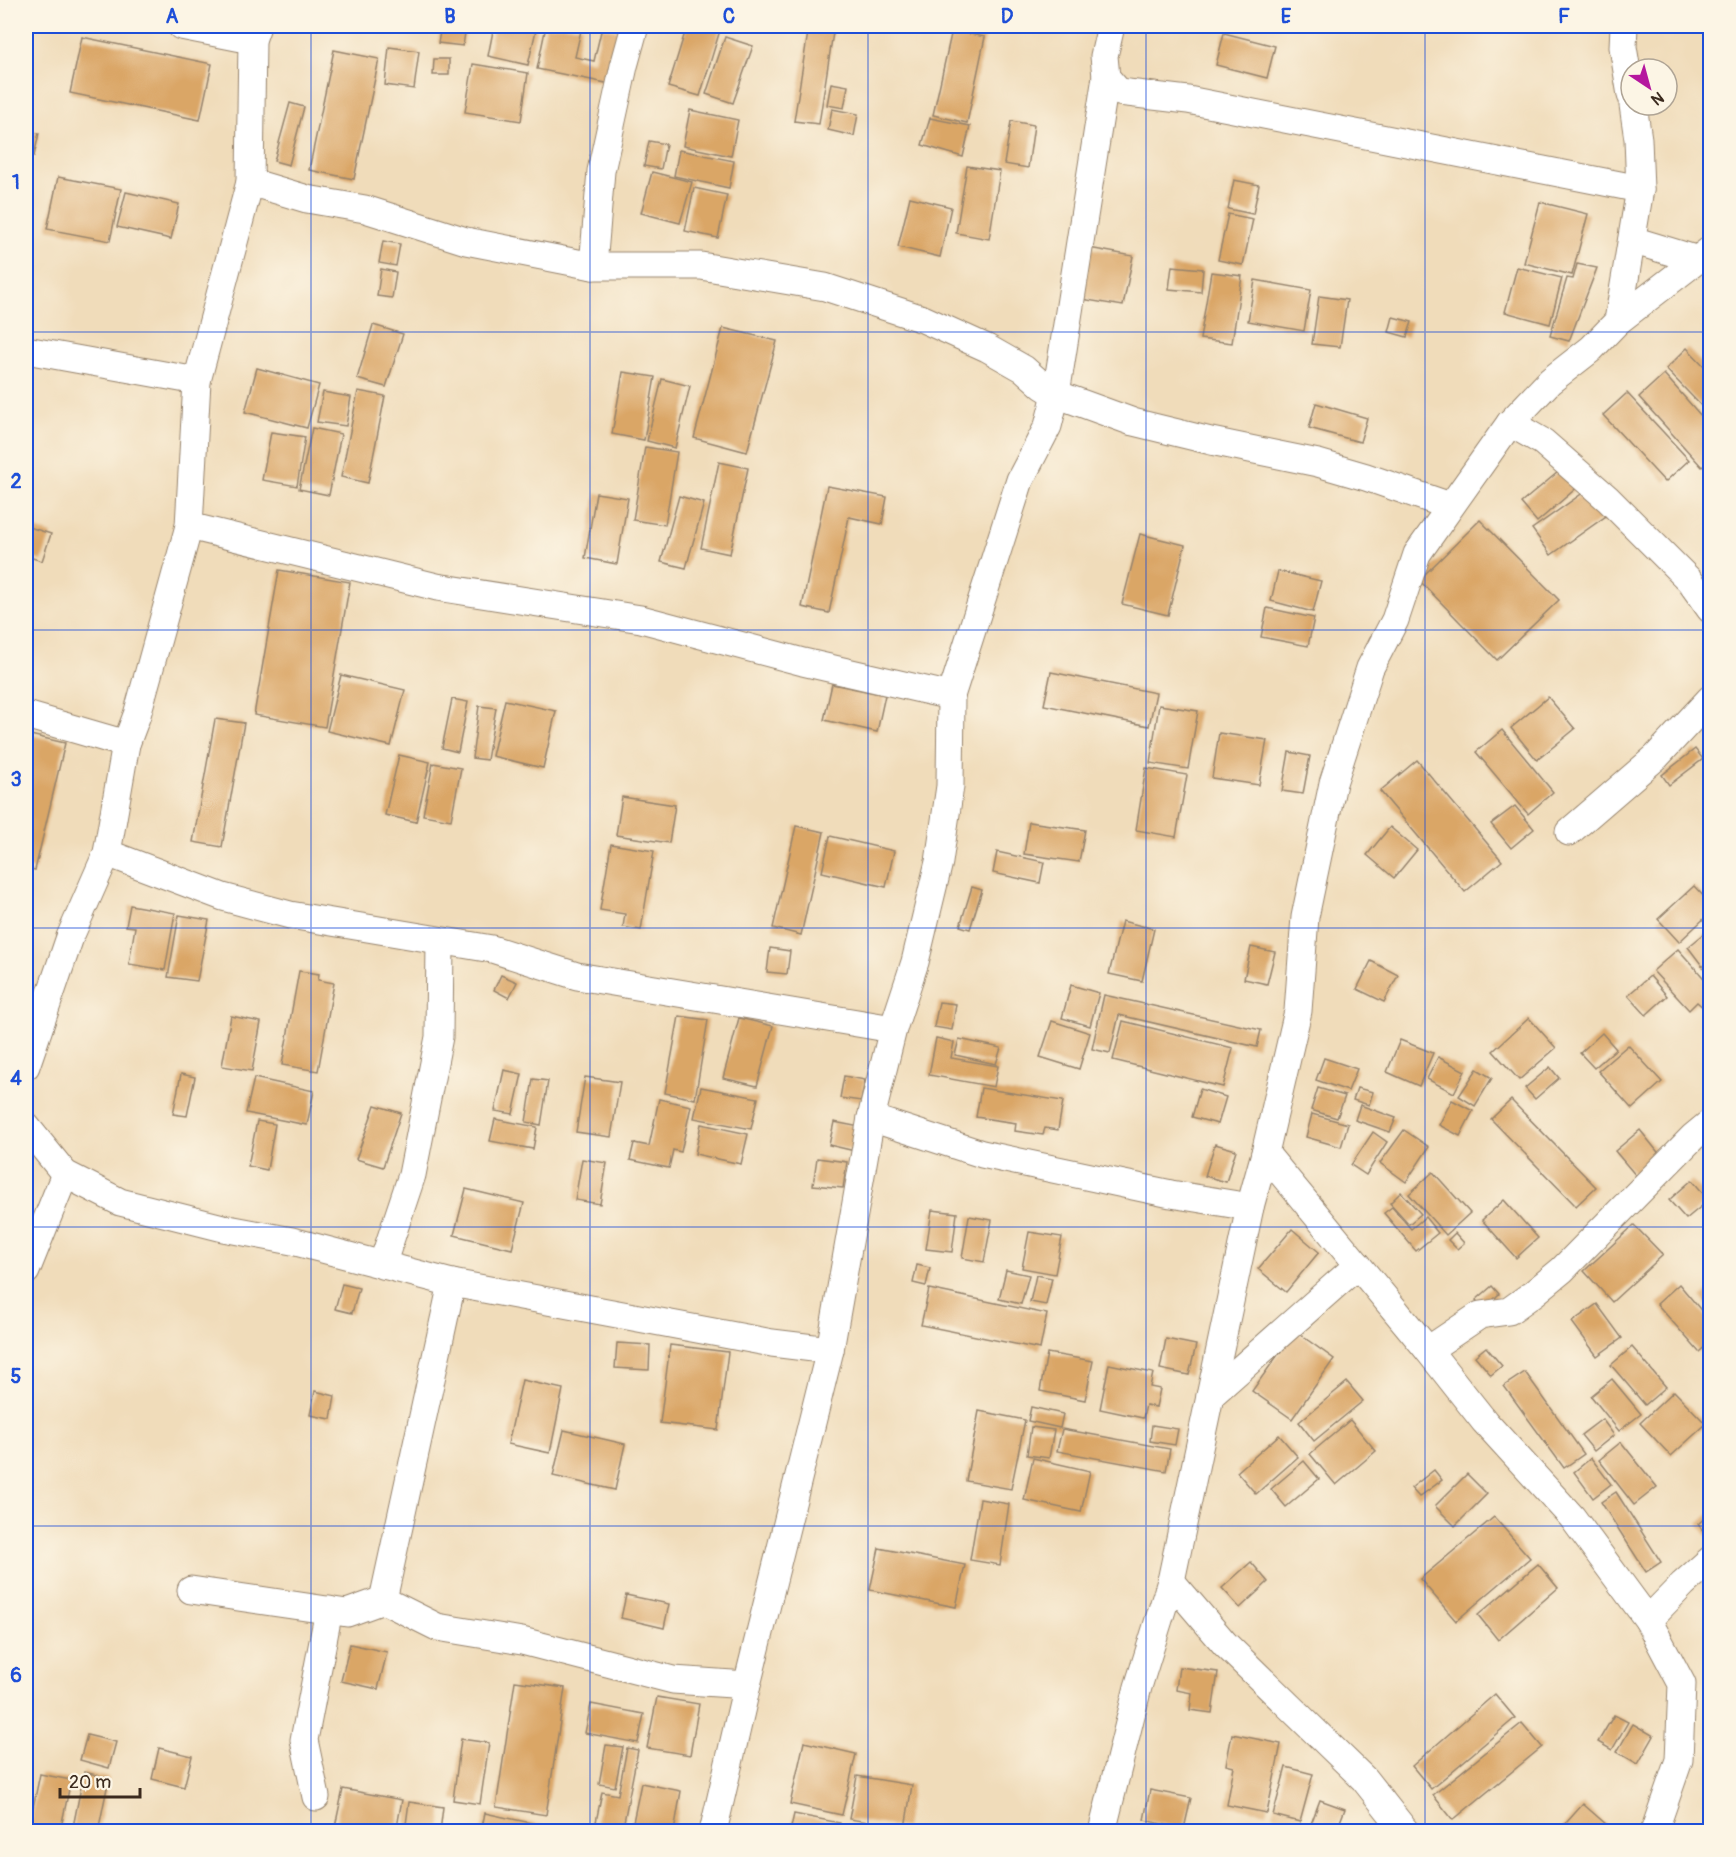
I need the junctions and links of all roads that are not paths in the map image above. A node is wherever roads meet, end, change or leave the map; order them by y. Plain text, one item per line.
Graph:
1 (181, 26) edge
2 (634, 26) edge
3 (1112, 26) edge
4 (1624, 26) edge
5 (255, 33) edge
6 (1625, 57) edge
7 (1106, 77) junction
8 (1635, 117) edge
9 (250, 182) junction
10 (1640, 189) junction
11 (1632, 240) junction
12 (1704, 255) edge
13 (593, 266) junction
14 (1618, 321) junction
15 (26, 350) edge
16 (197, 381) junction
17 (1056, 394) junction
18 (1510, 423) junction
19 (1450, 506) junction
20 (189, 526) junction
21 (1710, 609) edge
22 (951, 696) junction
23 (1710, 699) edge
24 (26, 715) edge
25 (126, 744) junction
26 (1569, 832) dead end
27 (107, 853) junction
28 (440, 941) junction
29 (893, 1029) junction
30 (27, 1054) edge
31 (872, 1118) junction
32 (1710, 1123) edge
33 (26, 1126) edge
34 (1265, 1153) junction
35 (65, 1174) junction
36 (1250, 1207) junction
37 (382, 1265) junction
38 (1358, 1265) junction
39 (26, 1271) edge
40 (452, 1283) junction
41 (830, 1350) junction
42 (1428, 1350) junction
43 (1210, 1396) junction
44 (1710, 1560) edge
45 (1171, 1581) junction
46 (191, 1590) dead end
47 (383, 1600) junction
48 (329, 1610) junction
49 (1648, 1620) junction
50 (747, 1685) junction
51 (316, 1797) dead end
52 (713, 1832) edge
53 (1102, 1832) edge
54 (1406, 1832) edge
55 (1654, 1832) edge

1 - 5 street
2 - 13 street
3 - 7 street
4 - 6 street
5 - 9 street
7 - 10 street
7 - 17 street
8 - 10 street
9 - 13 street
9 - 16 street
10 - 11 street
11 - 12 street
11 - 14 street
12 - 14 street
13 - 17 street
14 - 18 street
15 - 16 street
16 - 20 street
17 - 19 street
17 - 22 street
18 - 19 street
18 - 21 street
19 - 34 street
20 - 22 street
20 - 25 street
22 - 29 street
23 - 26 street
24 - 25 street
25 - 27 street
27 - 28 street
27 - 30 street
28 - 29 street
28 - 37 street
29 - 31 street
31 - 36 street
31 - 41 street
32 - 42 street
33 - 35 street
34 - 36 street
34 - 38 street
35 - 37 street
35 - 39 street
36 - 43 street
37 - 40 street
38 - 42 street
38 - 43 street
40 - 41 street
40 - 47 street
41 - 50 street
42 - 49 street
43 - 45 street
44 - 49 street
45 - 53 street
45 - 54 street
46 - 48 street
47 - 48 street
47 - 50 street
48 - 51 street
49 - 55 street
50 - 52 street

